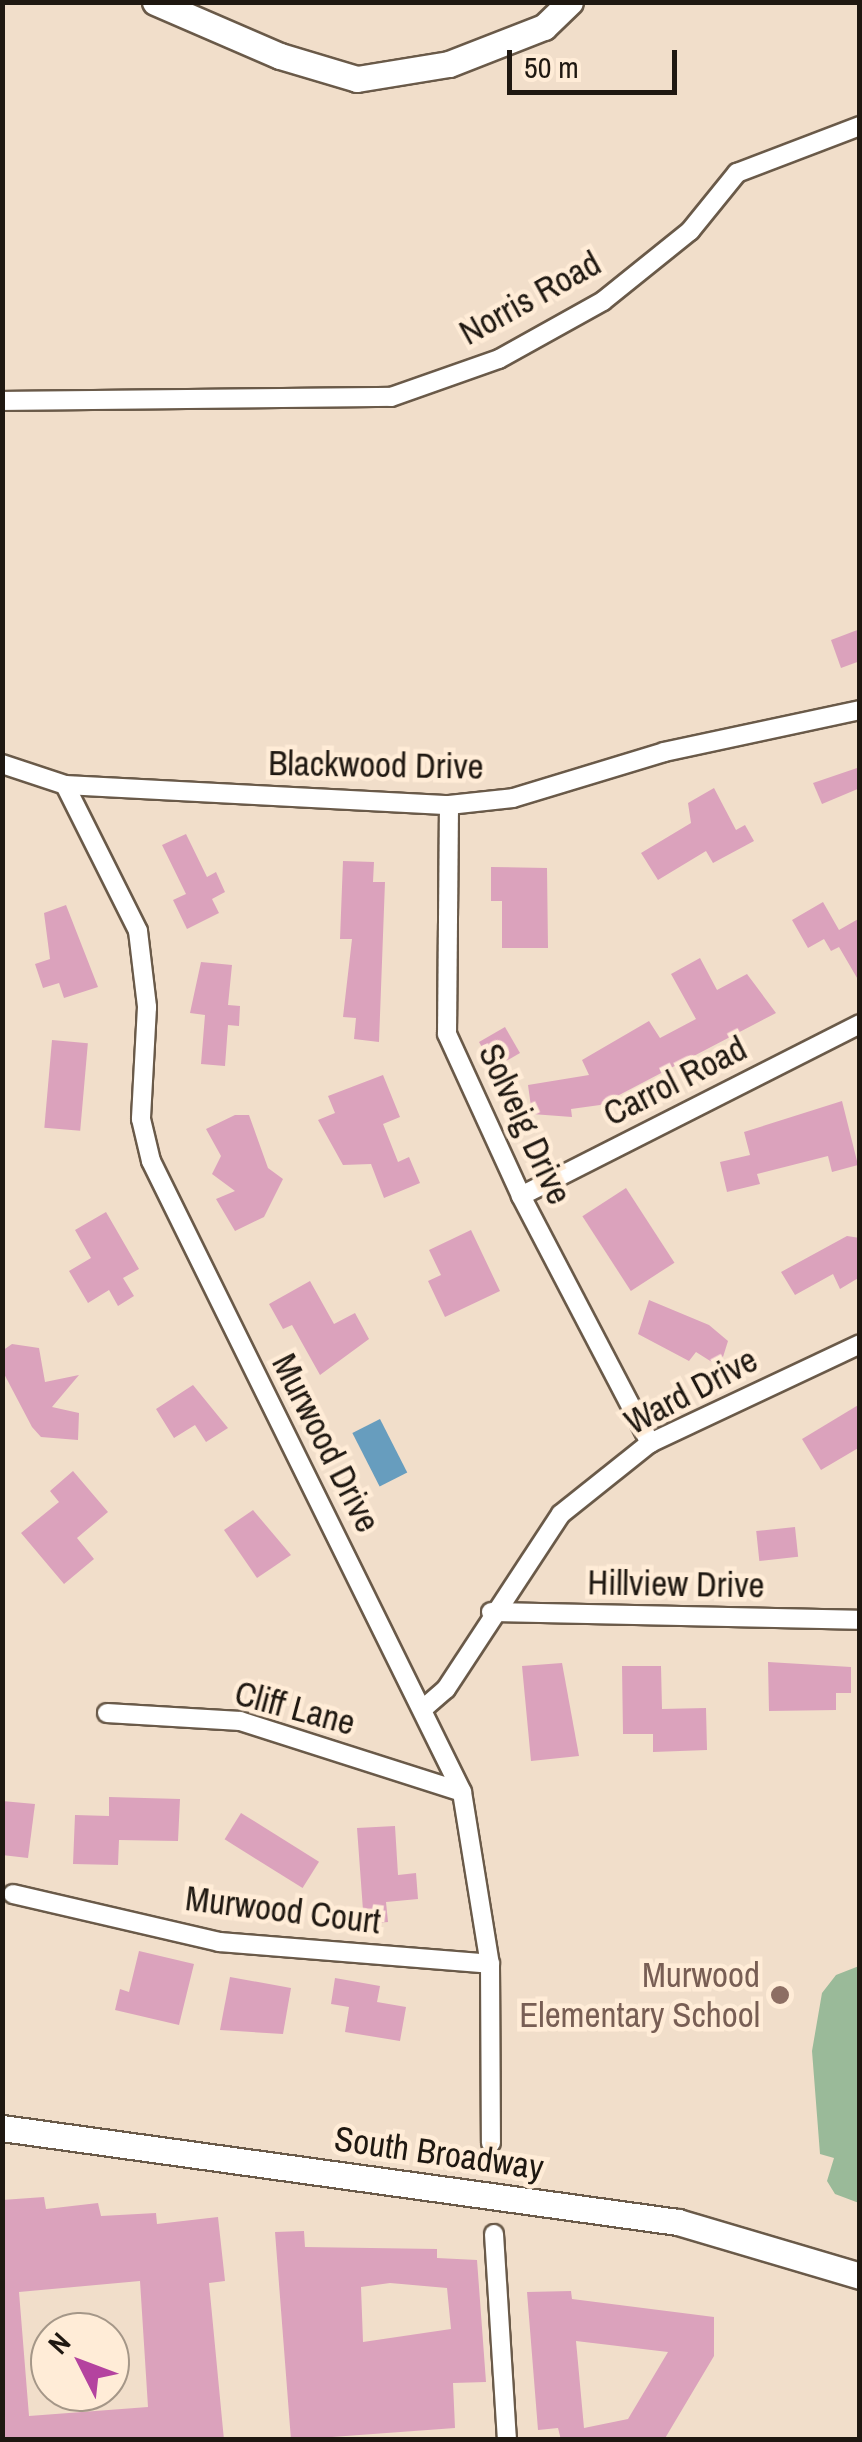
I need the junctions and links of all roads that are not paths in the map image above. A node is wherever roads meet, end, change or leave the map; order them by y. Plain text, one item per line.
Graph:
1 (155, 2) edge
2 (570, 2) edge
3 (860, 126) edge
4 (2, 401) edge
5 (860, 710) edge
6 (2, 764) edge
7 (65, 785) junction
8 (449, 805) junction
9 (860, 1024) edge
10 (521, 1196) junction
11 (860, 1344) edge
12 (650, 1443) junction
13 (491, 1612) junction
14 (860, 1620) edge
15 (424, 1708) junction
16 (106, 1713) dead end
17 (462, 1792) junction
18 (13, 1894) dead end
19 (490, 1964) junction
20 (2, 2128) edge
21 (490, 2143) dead end
22 (494, 2234) dead end
23 (500, 2255) dead end
24 (860, 2276) edge
25 (506, 2440) edge
26 (517, 2440) edge

1 - 2 main road
3 - 4 street, Norris Road
5 - 8 street, Blackwood Drive
6 - 7 street, Blackwood Drive
7 - 8 street, Blackwood Drive
7 - 15 street, Murwood Drive
8 - 10 street, Solveig Drive
9 - 10 street, Carrol Road
10 - 12 street, Solveig Drive
11 - 12 street, Ward Drive
12 - 13 street, Ward Drive
13 - 14 street, Hillview Drive
13 - 15 street, Ward Drive
15 - 17 street, Murwood Drive
16 - 17 street, Cliff Lane
17 - 19 street, Murwood Drive
18 - 19 street, Murwood Court
19 - 21 street, Murwood Drive
20 - 24 main road, South Broadway
22 - 25 street
23 - 26 street

